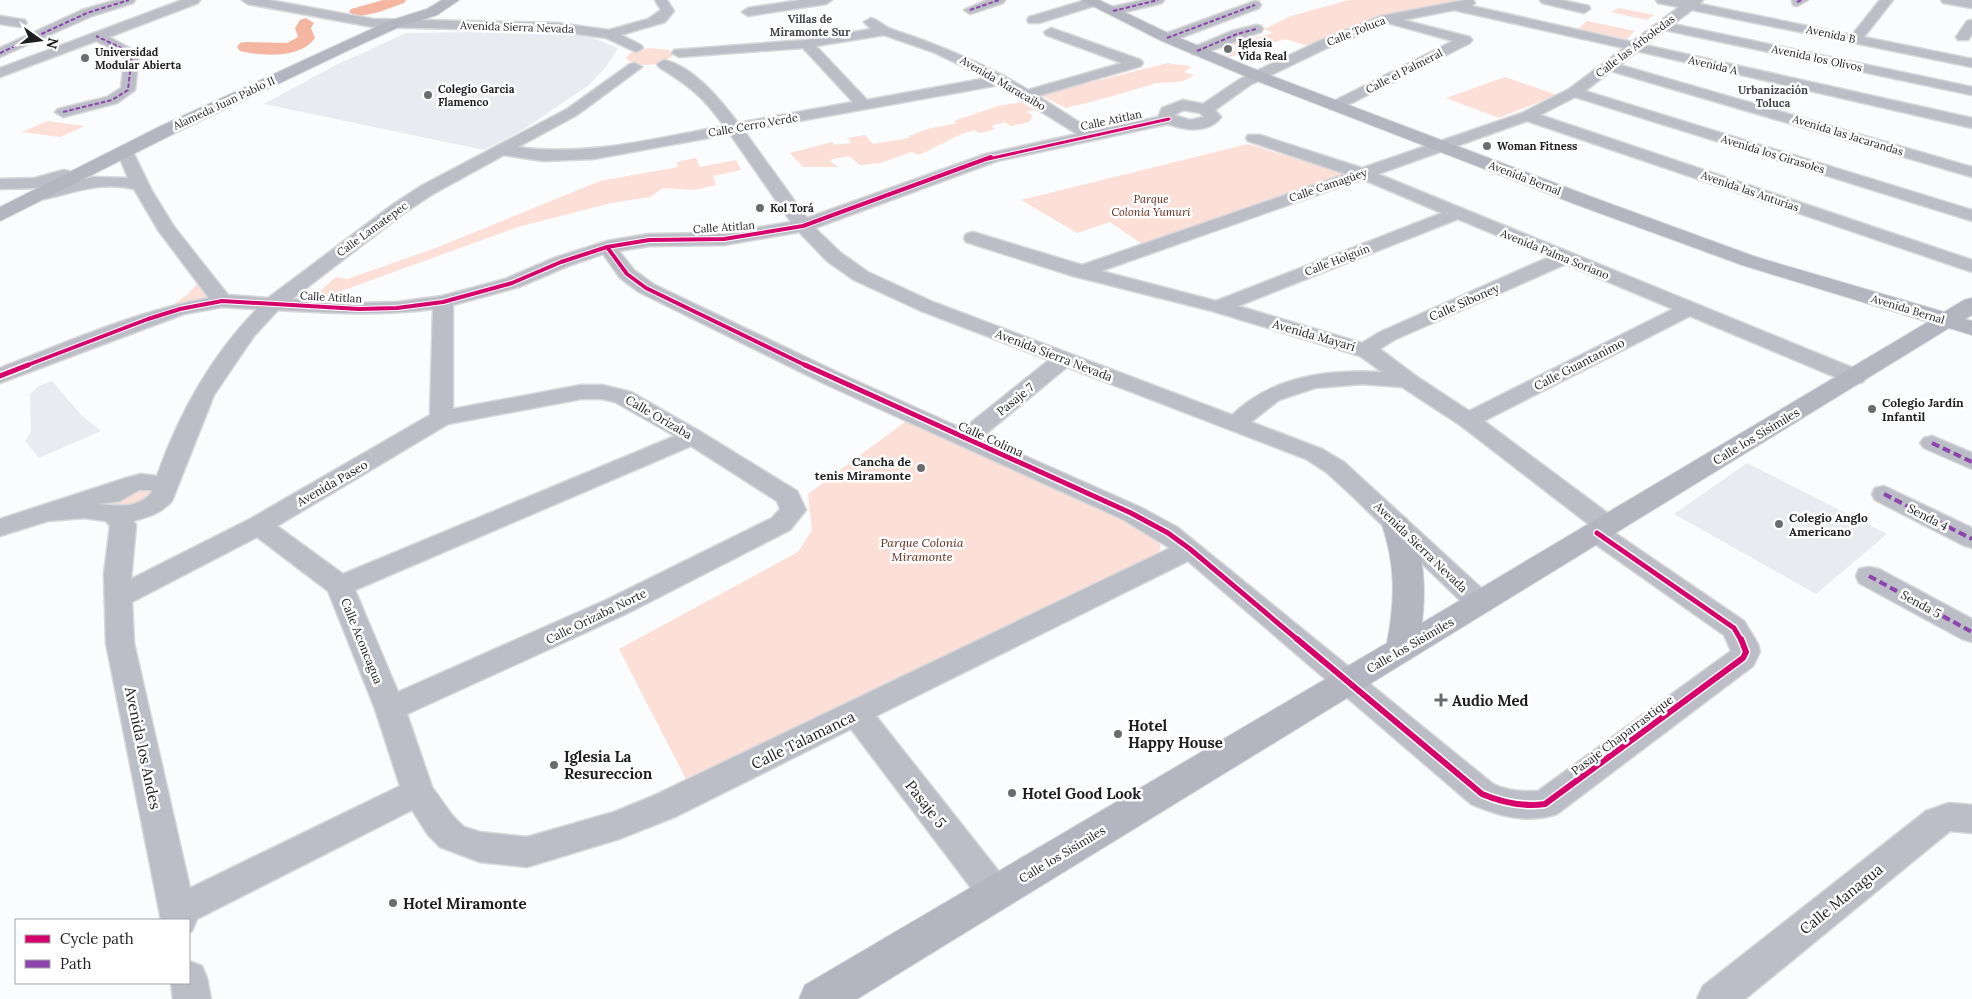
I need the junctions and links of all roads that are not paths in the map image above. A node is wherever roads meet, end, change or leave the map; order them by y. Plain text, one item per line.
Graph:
1 (129, 0) edge
2 (194, 0) edge
3 (248, 0) edge
4 (320, 0) edge
5 (661, 0) edge
6 (826, 0) edge
7 (1000, 0) edge
8 (1158, 0) edge
9 (1490, 0) edge
10 (1546, 0) edge
11 (1662, 0) edge
12 (1887, 0) edge
13 (1948, 0) edge
14 (445, 1) edge
15 (1091, 1) edge
16 (1694, 3) edge
17 (1972, 4) edge
18 (1255, 5) dead end
19 (1454, 6) junction
20 (293, 9) junction
21 (1584, 9) dead end
22 (970, 10) dead end
23 (1113, 11) junction
24 (748, 12) dead end
25 (1386, 19) junction
26 (0, 20) edge
27 (1034, 20) dead end
28 (871, 22) dead end
29 (373, 23) junction
30 (20, 24) dead end
31 (394, 24) junction
32 (447, 24) junction
33 (1972, 24) edge
34 (1663, 26) junction
35 (1256, 30) dead end
36 (885, 31) junction
37 (1051, 32) dead end
38 (609, 34) junction
39 (96, 36) junction
40 (1963, 37) dead end
41 (1167, 38) junction
42 (1856, 39) junction
43 (806, 44) junction
44 (653, 45) dead end
45 (1634, 47) junction
46 (636, 48) junction
47 (1196, 51) junction
48 (0, 53) edge
49 (671, 55) junction
50 (625, 61) junction
51 (1972, 63) edge
52 (1609, 66) junction
53 (0, 73) edge
54 (1258, 76) junction
55 (1002, 80) junction
56 (1972, 91) edge
57 (1574, 92) junction
58 (1026, 95) junction
59 (864, 105) junction
60 (1335, 106) junction
61 (63, 112) dead end
62 (1527, 116) junction
63 (1169, 119) joint
64 (1972, 123) edge
65 (736, 129) junction
66 (1089, 135) junction
67 (1254, 138) dead end
68 (1442, 146) junction
69 (502, 150) junction
70 (126, 151) junction
71 (70, 172) joint
72 (1972, 172) edge
73 (1361, 173) junction
74 (142, 186) junction
75 (45, 194) junction
76 (3, 203) edge
77 (1456, 214) junction
78 (1972, 216) edge
79 (803, 226) junction
80 (973, 238) dead end
81 (607, 247) junction
82 (1564, 258) junction
83 (1972, 266) edge
84 (197, 272) junction
85 (1080, 272) junction
86 (222, 301) junction
87 (443, 302) junction
88 (274, 303) junction
89 (1972, 305) edge
90 (1218, 307) junction
91 (1689, 309) junction
92 (148, 319) junction
93 (1944, 321) junction
94 (1972, 328) edge
95 (1368, 351) junction
96 (1064, 359) junction
97 (0, 376) edge
98 (1855, 377) junction
99 (1408, 381) junction
100 (441, 418) junction
101 (1468, 420) junction
102 (1235, 424) junction
103 (693, 437) junction
104 (966, 439) junction
105 (1932, 443) dead end
106 (175, 460) junction
107 (1972, 462) edge
108 (128, 486) junction
109 (1884, 494) dead end
110 (161, 497) junction
111 (793, 510) joint
112 (43, 513) junction
113 (113, 515) junction
114 (259, 525) junction
115 (1396, 525) junction
116 (0, 528) edge
117 (1602, 530) junction
118 (1972, 539) edge
119 (1190, 549) junction
120 (1869, 576) dead end
121 (117, 586) junction
122 (340, 586) junction
123 (1480, 603) junction
124 (1972, 632) edge
125 (1402, 650) junction
126 (1348, 681) junction
127 (390, 709) junction
128 (857, 714) junction
129 (418, 792) junction
130 (1972, 819) edge
131 (996, 894) junction
132 (178, 916) edge
133 (190, 984) edge
134 (192, 999) edge
135 (820, 999) edge
136 (1716, 999) edge

1 - 48 street
2 - 39 street
3 - 20 street, Avenida Sierra Nevada
4 - 20 street
5 - 38 street
6 - 24 street
7 - 22 street
8 - 23 street
9 - 19 street, Calle Toluca
10 - 21 street
11 - 16 street, Avenida B
12 - 42 street
13 - 17 street
14 - 29 main road, Alameda Juan Pablo II
14 - 31 main road, Alameda Juan Pablo II
14 - 32 main road
15 - 23 main road, Avenida Bernal
15 - 27 street
16 - 34 street, Calle las Arboledas
16 - 42 street, Avenida B
18 - 41 street
19 - 25 street, Calle Toluca
19 - 45 street, Avenida A
20 - 29 street, Avenida Sierra Nevada
23 - 41 main road, Avenida Bernal
25 - 54 street, Calle Toluca
25 - 60 street, Calle el Palmeral
26 - 30 street
28 - 36 street, Avenida Maracaibo
29 - 31 street, Avenida Sierra Nevada
29 - 71 main road, Alameda Juan Pablo II
31 - 32 street, Avenida Sierra Nevada
31 - 70 main road, Alameda Juan Pablo II
32 - 38 street, Avenida Sierra Nevada
33 - 40 street
34 - 45 street, Calle las Arboledas
34 - 56 street, Avenida los Olivos
35 - 47 street
36 - 43 street, Avenida Maracaibo
36 - 55 street, Avenida Maracaibo
37 - 58 street
38 - 46 street, Avenida Sierra Nevada
39 - 53 street
39 - 61 street
41 - 47 main road, Avenida Bernal
42 - 51 street, Avenida B
43 - 49 street, Avenida Maracaibo
43 - 59 street
44 - 46 street, Calle Lamatepec
45 - 52 street, Calle las Arboledas
45 - 64 street, Avenida A
46 - 50 street, Calle Lamatepec
47 - 54 main road, Avenida Bernal
49 - 50 street, Avenida Maracaibo
49 - 65 street, Avenida Sierra Nevada
50 - 69 street, Calle Lamatepec
52 - 57 street, Calle las Arboledas
52 - 72 street, Avenida las Jacarandas
54 - 60 main road, Avenida Bernal
54 - 63 street, Calle Toluca
55 - 58 street, Avenida Maracaibo
55 - 59 street, Calle Cerro Verde
57 - 62 street, Calle Camagüey
57 - 78 street, Avenida los Girasoles
58 - 66 street, Avenida Maracaibo
59 - 65 street, Calle Cerro Verde
60 - 68 main road, Avenida Bernal
62 - 68 street, Calle Camagüey
62 - 83 street, Avenida las Anturias
63 - 66 street, Calle Atitlan
65 - 69 street, Calle Cerro Verde
65 - 79 street, Avenida Sierra Nevada
66 - 79 street, Calle Atitlan
67 - 73 street, Avenida Palma Soriano
68 - 73 street, Calle Camagüey
68 - 93 main road, Avenida Bernal
69 - 88 street, Calle Lamatepec
70 - 74 street
70 - 75 main road, Alameda Juan Pablo II
71 - 76 street
73 - 77 street, Avenida Palma Soriano
73 - 85 street, Calle Camagüey
74 - 75 street
74 - 84 street
75 - 76 main road, Alameda Juan Pablo II
77 - 82 street, Avenida Palma Soriano
77 - 90 street, Calle Holguín
79 - 81 street, Calle Atitlan
79 - 96 street, Avenida Sierra Nevada
80 - 85 street, Avenida Mayarí
81 - 87 street, Calle Atitlan
81 - 104 street, Calle Colima
82 - 91 street, Avenida Palma Soriano
82 - 95 street, Calle Siboney
84 - 86 street
84 - 92 street
85 - 90 street, Avenida Mayarí
86 - 88 street, Calle Atitlan
86 - 92 street, Calle Atitlan
87 - 88 street, Calle Atitlan
87 - 100 street
88 - 106 street, Calle Lamatepec
89 - 93 main road, Calle los Sisimiles
90 - 95 street, Avenida Mayarí
91 - 98 street, Avenida Palma Soriano
91 - 101 street, Calle Guantanimo
92 - 97 street
93 - 94 main road, Avenida Bernal
93 - 98 main road, Calle los Sisimiles
95 - 99 street, Avenida Mayarí
96 - 102 street, Avenida Sierra Nevada
96 - 104 street, Pasaje 7
98 - 117 main road, Calle los Sisimiles
99 - 101 street, Avenida Mayarí
99 - 102 street
100 - 103 street, Calle Orizaba
100 - 114 street, Avenida Paseo
101 - 117 street, Avenida Mayarí
102 - 115 street, Avenida Sierra Nevada
103 - 111 street, Calle Orizaba
103 - 122 street
104 - 119 street, Calle Colima
105 - 107 street
106 - 108 street
106 - 110 street, Calle Lamatepec
108 - 110 street
108 - 112 street
108 - 113 street
109 - 118 street, Senda 4
110 - 113 street
110 - 121 street
111 - 127 street, Calle Orizaba Norte
112 - 113 street
112 - 116 street
113 - 121 street, Avenida los Andes
114 - 121 street, Avenida Paseo
114 - 122 street, Calle Aconcagua
115 - 123 street, Avenida Sierra Nevada
115 - 125 main road
117 - 123 main road, Calle los Sisimiles
117 - 126 street, Pasaje Chaparrastique
119 - 126 street, Calle Colima
119 - 128 street, Calle Talamanca
120 - 124 street, Senda 5
121 - 132 street, Avenida los Andes
122 - 127 street, Calle Aconcagua
123 - 125 main road, Calle los Sisimiles
125 - 126 main road, Calle los Sisimiles
126 - 131 main road, Calle los Sisimiles
127 - 129 street, Calle Aconcagua
128 - 129 street, Calle Talamanca
128 - 131 street, Pasaje 5
129 - 132 street
130 - 136 street, Calle Managua
131 - 135 main road, Calle los Sisimiles
133 - 134 street

